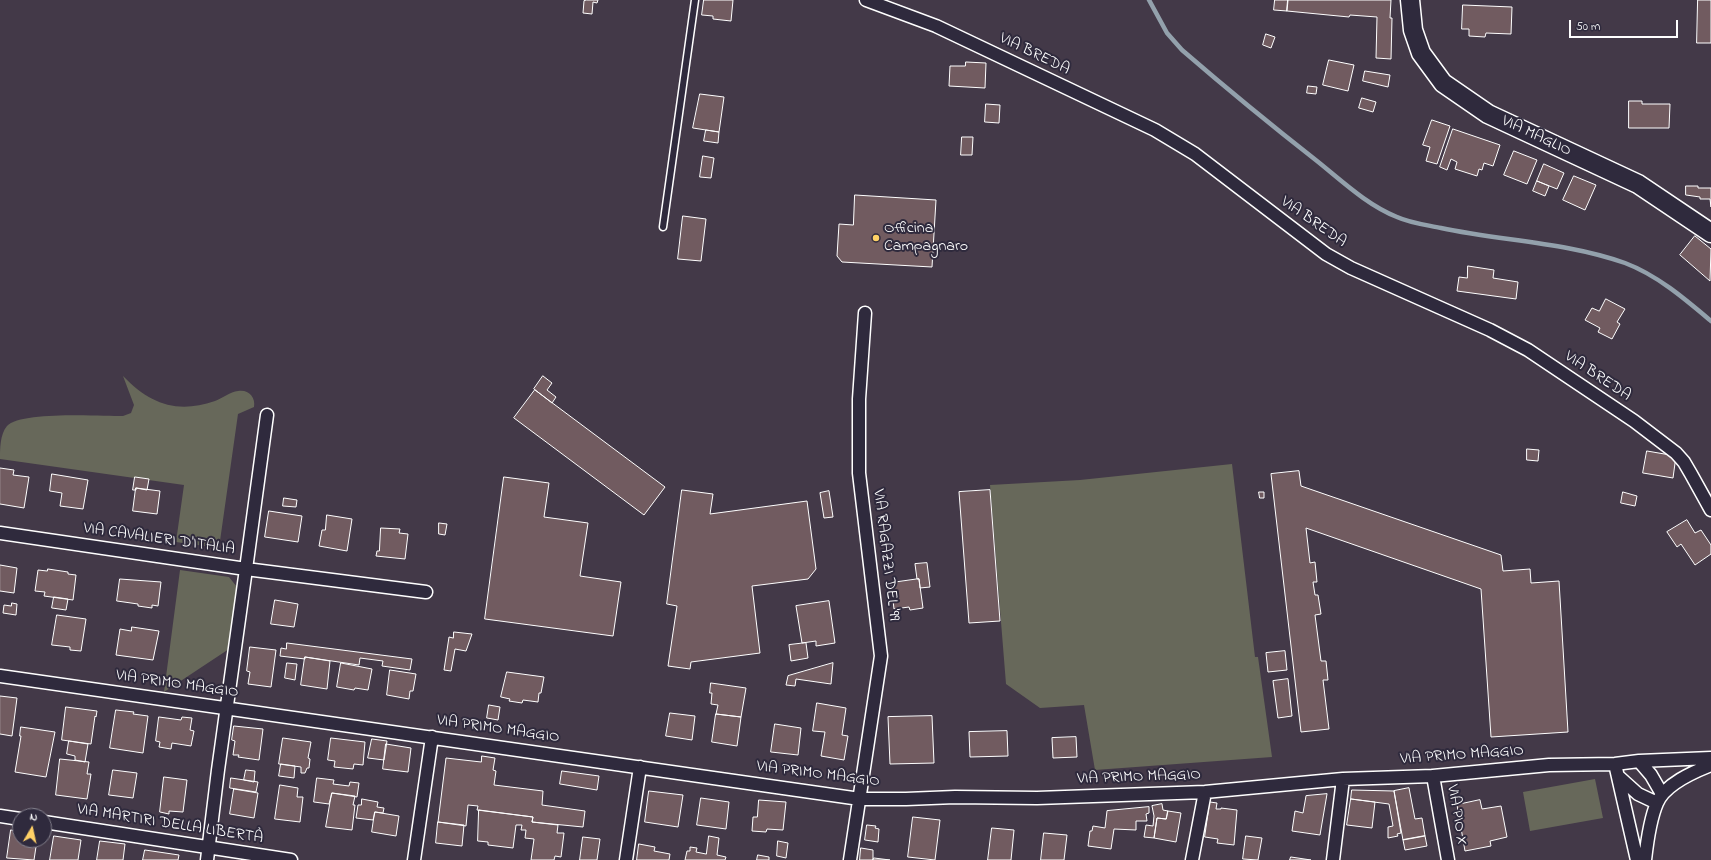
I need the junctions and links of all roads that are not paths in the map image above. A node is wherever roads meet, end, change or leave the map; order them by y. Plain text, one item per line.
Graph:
1 (694, 0) edge
2 (866, 0) edge
3 (1410, 0) edge
4 (663, 227) dead end
5 (1711, 233) edge
6 (865, 313) dead end
7 (267, 415) dead end
8 (1711, 510) edge
9 (0, 533) edge
10 (246, 569) junction
11 (426, 592) dead end
12 (0, 676) edge
13 (226, 708) junction
14 (432, 737) junction
15 (1711, 758) edge
16 (1639, 761) junction
17 (1615, 764) junction
18 (1711, 765) edge
19 (640, 767) junction
20 (1433, 776) junction
21 (1618, 776) junction
22 (1343, 779) junction
23 (1205, 792) junction
24 (1659, 798) junction
25 (860, 799) junction
26 (0, 816) edge
27 (12, 818) edge
28 (52, 824) edge
29 (208, 854) edge
30 (291, 860) edge
31 (414, 860) edge
32 (626, 860) edge
33 (850, 860) edge
34 (1192, 860) edge
35 (1334, 860) edge
36 (1448, 860) edge
37 (1637, 860) edge
38 (1645, 860) edge

1 - 4 lane
2 - 8 street, VIA BREDA
3 - 5 main road, VIA MAGLIO
6 - 25 street, VIA RAGAZZI DEL '99
7 - 10 street
9 - 10 street, VIA CAVALIERI D'ITALIA
10 - 11 street
10 - 13 street, VIA CAVALIERI D'ITALIA
12 - 13 street, VIA PRIMO MAGGIO
13 - 14 street, VIA PRIMO MAGGIO
13 - 29 street, VIA CAVALIERI D'ITALIA
14 - 19 street, VIA PRIMO MAGGIO
14 - 31 street
15 - 16 street, VIA PRIMO MAGGIO
16 - 17 street, VIA PRIMO MAGGIO
16 - 24 street
17 - 20 street, VIA PRIMO MAGGIO
17 - 21 street
18 - 24 street
19 - 25 street, VIA PRIMO MAGGIO
19 - 32 street
20 - 22 street, VIA PRIMO MAGGIO
20 - 36 street, VIA PIO X
21 - 24 street
21 - 37 street
22 - 23 street, VIA PRIMO MAGGIO
22 - 35 street
23 - 25 street, VIA PRIMO MAGGIO
23 - 34 street
24 - 38 street
25 - 33 street, VIA RAGAZZI DEL '99
26 - 27 street
28 - 29 street, VIA MARTIRI DELLA LIBERTÀ
29 - 30 street, VIA MARTIRI DELLA LIBERTÀ

